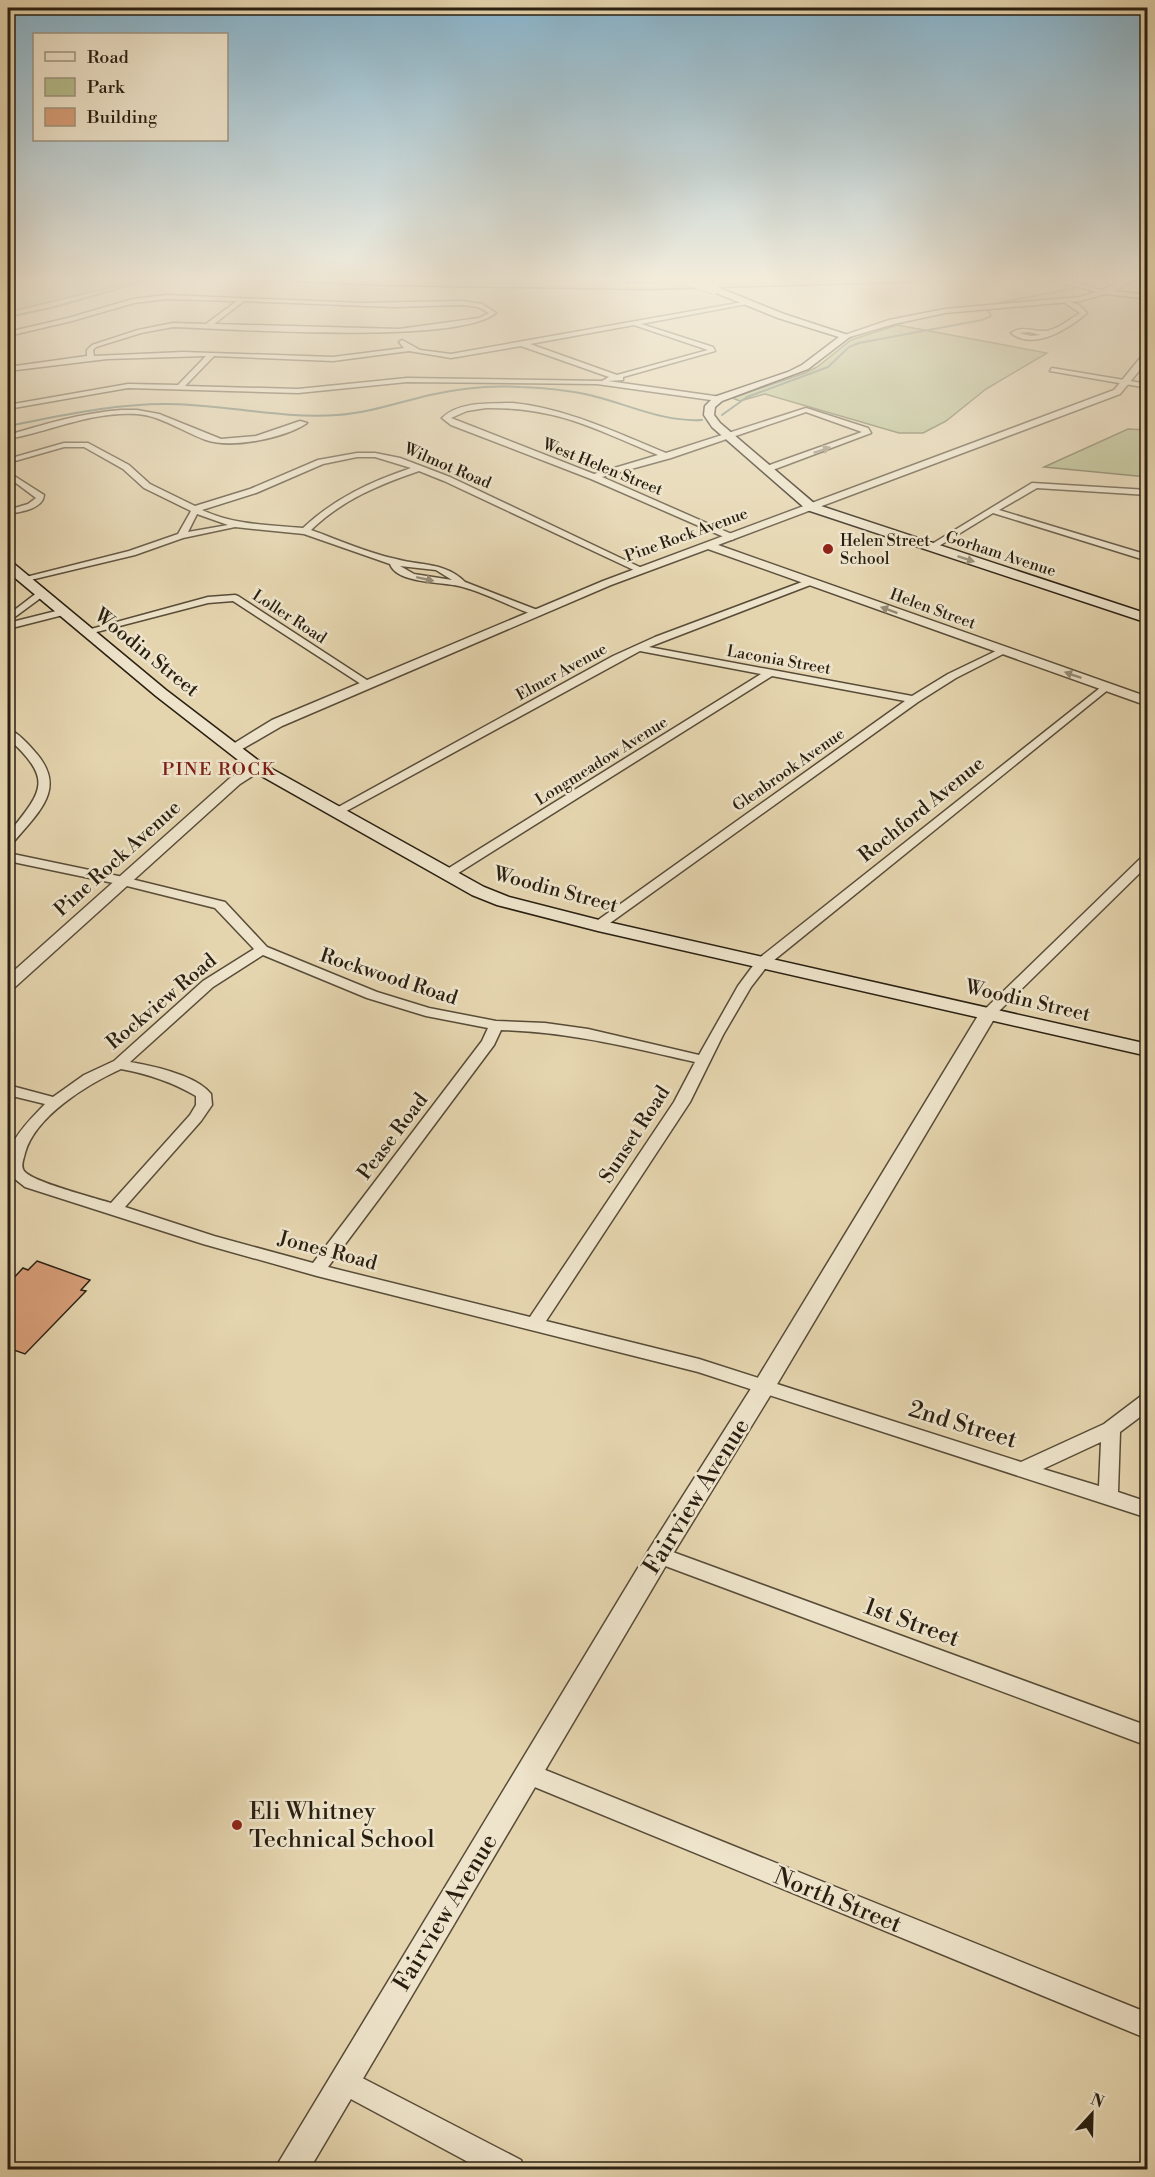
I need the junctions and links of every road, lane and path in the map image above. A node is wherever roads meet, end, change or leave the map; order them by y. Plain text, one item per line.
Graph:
1 (189, 378) edge
2 (433, 378) edge
3 (460, 378) edge
4 (614, 378) edge
5 (618, 378) edge
6 (779, 378) edge
7 (1095, 378) edge
8 (1130, 378) edge
9 (597, 382) junction
10 (1125, 383) junction
11 (181, 386) junction
12 (1148, 386) edge
13 (649, 388) junction
14 (718, 399) junction
15 (8, 407) edge
16 (303, 423) dead end
17 (8, 436) edge
18 (729, 436) junction
19 (668, 456) junction
20 (8, 460) edge
21 (420, 468) junction
22 (767, 470) junction
23 (8, 474) edge
24 (594, 477) junction
25 (1148, 493) edge
26 (811, 507) junction
27 (196, 509) junction
28 (991, 510) junction
29 (8, 512) edge
30 (238, 525) junction
31 (305, 531) junction
32 (181, 536) junction
33 (731, 537) junction
34 (708, 545) junction
35 (931, 547) junction
36 (1148, 547) edge
37 (1133, 554) junction
38 (1148, 558) edge
39 (8, 566) edge
40 (641, 570) junction
41 (25, 580) junction
42 (810, 582) junction
43 (41, 594) junction
44 (64, 612) junction
45 (537, 613) junction
46 (10, 615) edge
47 (1148, 618) edge
48 (8, 626) edge
49 (85, 632) junction
50 (638, 648) junction
51 (1004, 651) junction
52 (770, 674) junction
53 (368, 684) junction
54 (1105, 687) junction
55 (914, 700) junction
56 (1147, 701) edge
57 (8, 732) edge
58 (232, 749) junction
59 (257, 767) junction
60 (337, 811) junction
61 (8, 841) edge
62 (8, 857) edge
63 (1148, 858) edge
64 (448, 874) junction
65 (123, 881) junction
66 (598, 924) junction
67 (262, 950) junction
68 (763, 962) junction
69 (8, 984) edge
70 (988, 1014) junction
71 (496, 1025) junction
72 (1148, 1050) edge
73 (703, 1060) junction
74 (119, 1064) junction
75 (8, 1090) edge
76 (56, 1102) junction
77 (114, 1210) junction
78 (317, 1270) junction
79 (534, 1325) junction
80 (765, 1385) junction
81 (1148, 1401) edge
82 (1111, 1429) junction
83 (1024, 1469) junction
84 (1108, 1497) junction
85 (1148, 1510) edge
86 (659, 1555) junction
87 (1148, 1736) edge
88 (528, 1774) junction
89 (1148, 2025) edge
90 (344, 2080) junction
91 (290, 2169) edge
92 (511, 2169) edge

1 - 11 street
2 - 11 street
3 - 9 street
4 - 9 street
5 - 13 street
6 - 14 main road
7 - 10 street
8 - 10 street, Pine Rock Avenue
9 - 13 street
10 - 12 street
10 - 26 street, Pine Rock Avenue
11 - 15 street
13 - 14 street
14 - 18 main road
16 - 17 street
18 - 19 street
18 - 22 main road
22 -> 18 street
19 - 24 street
19 - 24 street, West Helen Street
20 - 27 street
21 - 27 street, Wilmot Road
21 - 31 street
21 - 40 street, Wilmot Road
22 - 26 main road
23 - 29 street
24 - 33 street, West Helen Street
25 - 28 street
26 - 33 street, Pine Rock Avenue
26 - 35 main road, Gorham Avenue
27 - 30 street
27 - 32 street
28 - 35 street
28 - 37 street
30 - 31 street
30 - 32 street
31 - 45 street
32 - 41 street
33 - 34 street, Pine Rock Avenue
34 - 40 street, Pine Rock Avenue
34 - 42 street, Helen Street
35 -> 47 main road, Gorham Avenue
36 - 37 street
37 - 38 street
39 - 41 main road, Woodin Street
40 - 45 street, Pine Rock Avenue
41 - 43 main road, Woodin Street
42 - 50 street, Elmer Avenue
51 -> 42 street, Helen Street
43 - 44 main road, Woodin Street
43 - 46 street
44 - 48 street
44 - 49 main road, Woodin Street
45 - 53 street, Pine Rock Avenue
49 - 53 street, Loller Road
49 - 58 main road, Woodin Street
50 - 52 street, Laconia Street
50 - 60 street, Elmer Avenue
54 -> 51 street, Helen Street
51 - 55 street, Glenbrook Avenue
52 - 55 street, Laconia Street
52 - 64 street, Longmeadow Avenue
53 - 58 street, Pine Rock Avenue
54 - 56 street, Helen Street
54 - 68 street, Rochford Avenue
55 - 66 street, Glenbrook Avenue
57 - 61 street
58 - 59 main road, Woodin Street
59 - 60 main road, Woodin Street
59 - 65 street, Pine Rock Avenue
60 - 64 main road, Woodin Street
62 - 65 street, Rockwood Road
63 - 70 street, Fairview Avenue
64 - 66 main road, Woodin Street
65 - 67 street, Rockwood Road
65 - 69 street, Pine Rock Avenue
66 - 68 main road, Woodin Street
67 - 71 street, Rockwood Road
67 - 74 street, Rockview Road
68 - 70 main road, Woodin Street
68 - 73 street, Sunset Road
70 - 72 main road, Woodin Street
70 - 80 street, Fairview Avenue
71 - 73 street, Rockwood Road
71 - 78 street, Pease Road
73 - 79 street, Sunset Road
74 - 76 street, Rockview Road
74 - 77 street
75 - 76 street
76 - 77 street, Jones Road
77 - 78 street, Jones Road
78 - 79 street, Jones Road
79 - 80 street, Jones Road
80 - 83 street, 2nd Street
80 - 86 street, Fairview Avenue
81 - 82 street
82 - 83 street
82 - 84 street
83 - 84 street, 2nd Street
84 - 85 street, 2nd Street
86 - 87 street, 1st Street
86 - 88 street, Fairview Avenue
88 - 89 street, North Street
88 - 90 street, Fairview Avenue
90 - 91 street, Fairview Avenue
90 - 92 street

